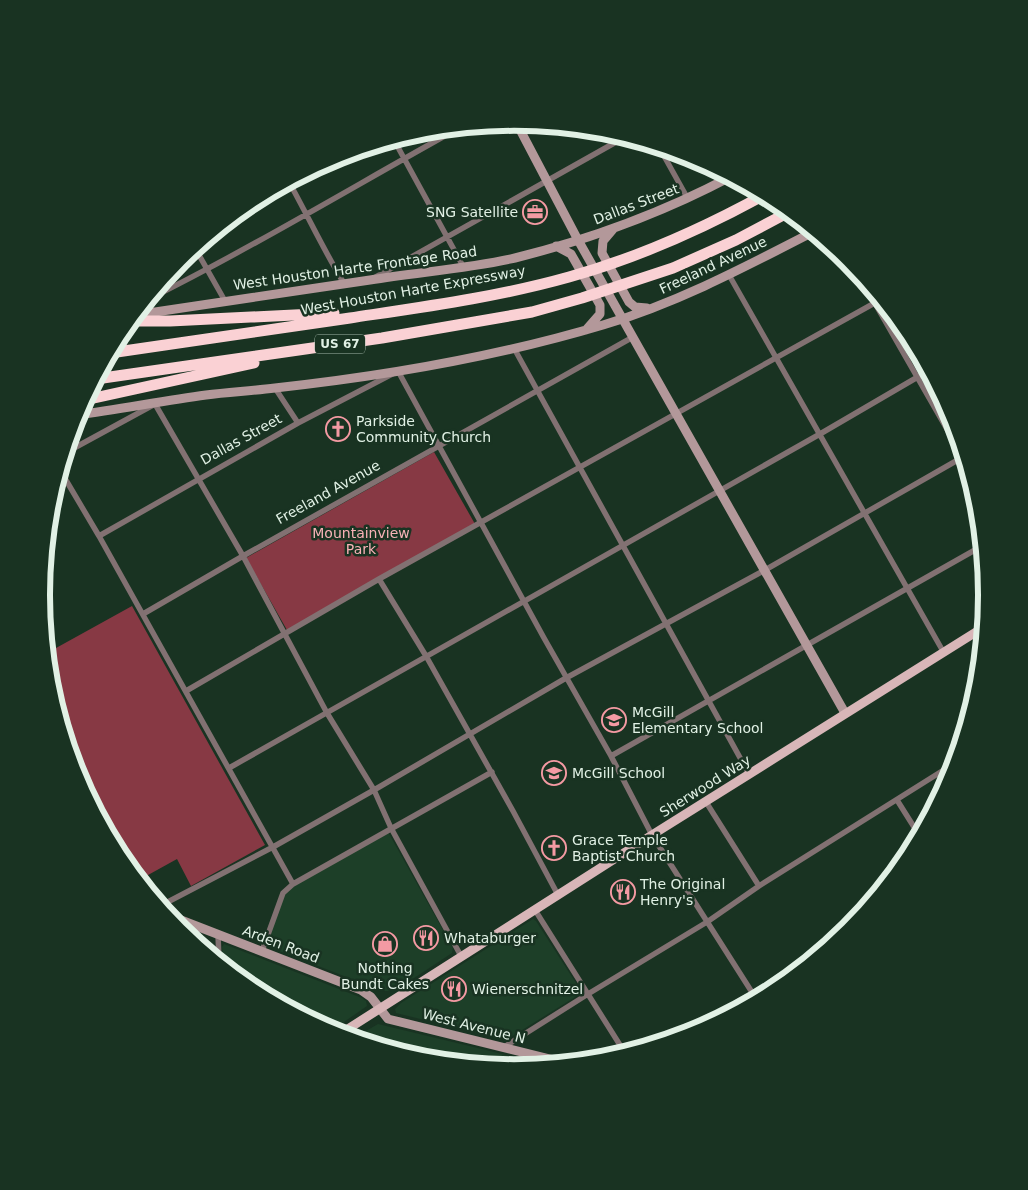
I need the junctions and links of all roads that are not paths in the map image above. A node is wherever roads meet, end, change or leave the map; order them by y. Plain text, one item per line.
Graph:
1 (521, 131) edge
2 (443, 137) edge
3 (615, 142) edge
4 (397, 146) edge
5 (664, 156) edge
6 (404, 158) junction
7 (546, 181) junction
8 (723, 181) edge
9 (292, 188) edge
10 (688, 199) junction
11 (756, 199) edge
12 (308, 215) junction
13 (781, 216) edge
14 (614, 228) junction
15 (807, 235) edge
16 (446, 236) junction
17 (578, 240) junction
18 (556, 246) junction
19 (199, 255) edge
20 (464, 268) junction
21 (208, 270) junction
22 (729, 275) junction
23 (370, 280) junction
24 (344, 284) junction
25 (162, 292) edge
26 (225, 301) junction
27 (874, 303) joint
28 (654, 308) junction
29 (396, 311) junction
30 (146, 313) edge
31 (622, 318) junction
32 (140, 321) edge
33 (586, 330) junction
34 (633, 337) junction
35 (382, 338) junction
36 (515, 350) junction
37 (120, 351) edge
38 (776, 357) junction
39 (398, 371) junction
40 (922, 374) edge
41 (918, 376) junction
42 (104, 379) edge
43 (275, 388) junction
44 (537, 390) junction
45 (94, 398) edge
46 (155, 404) junction
47 (87, 414) edge
48 (676, 414) junction
49 (298, 423) junction
50 (946, 426) edge
51 (820, 434) junction
52 (438, 446) junction
53 (74, 448) edge
54 (958, 461) edge
55 (581, 467) junction
56 (199, 478) junction
57 (65, 479) edge
58 (719, 490) junction
59 (865, 513) junction
60 (481, 523) junction
61 (99, 536) junction
62 (624, 545) junction
63 (976, 550) edge
64 (243, 556) junction
65 (764, 570) junction
66 (379, 579) junction
67 (907, 587) junction
68 (524, 602) junction
69 (143, 614) junction
70 (667, 623) junction
71 (976, 632) edge
72 (285, 634) junction
73 (808, 646) junction
74 (944, 652) junction
75 (426, 656) junction
76 (566, 678) junction
77 (186, 691) junction
78 (710, 701) junction
79 (327, 713) junction
80 (845, 713) junction
81 (469, 735) junction
82 (612, 756) junction
83 (229, 768) junction
84 (944, 770) edge
85 (492, 772) junction
86 (750, 774) junction
87 (374, 790) junction
88 (897, 800) junction
89 (706, 802) junction
90 (391, 828) junction
91 (915, 829) edge
92 (652, 835) junction
93 (273, 846) junction
94 (293, 884) junction
95 (760, 886) junction
96 (558, 895) junction
97 (166, 903) edge
98 (535, 910) junction
99 (184, 921) edge
100 (707, 922) junction
101 (218, 934) junction
102 (262, 951) junction
103 (218, 952) edge
104 (461, 956) junction
105 (752, 993) edge
106 (588, 994) junction
107 (379, 1008) junction
108 (349, 1028) edge
109 (621, 1046) edge
110 (504, 1047) junction
111 (546, 1058) edge

1 - 7 main road
2 - 6 street
3 - 7 street
4 - 6 street
5 - 10 street
6 - 12 street
6 - 16 street
7 - 16 street
7 - 17 main road
8 - 10 main road, Dallas Street
9 - 12 street
10 - 14 main road, Dallas Street
11 - 29 highway, West Houston Harte Expressway / US 67
12 - 21 street
12 - 24 street
13 - 35 highway, US 67
14 - 17 main road, Dallas Street
14 - 28 main road
15 - 22 main road, Freeland Avenue
16 - 20 street
16 - 23 street
17 - 18 main road, West Houston Harte Frontage Road
17 - 31 main road
18 - 20 main road, West Houston Harte Frontage Road
18 - 33 main road
19 - 21 street
20 - 23 main road, West Houston Harte Frontage Road
21 - 25 street
21 - 26 street
22 - 28 main road, Freeland Avenue
22 - 38 street
23 - 24 main road, West Houston Harte Frontage Road
24 - 26 main road, West Houston Harte Frontage Road
26 - 30 main road, West Houston Harte Frontage Road
27 - 38 street
27 - 41 street
28 - 31 main road, Freeland Avenue
29 - 32 highway
29 - 37 highway, West Houston Harte Expressway / US 67
31 - 33 main road
31 - 34 main road
33 - 36 main road
34 - 44 street, Freeland Avenue
34 - 48 main road
35 - 42 highway, US 67
35 - 45 highway
36 - 39 main road
36 - 44 street
38 - 48 street
38 - 51 street
39 - 43 main road
39 - 49 street, Dallas Street
39 - 52 street
40 - 41 street
41 - 50 street
41 - 51 street
43 - 46 main road
43 - 49 street
44 - 52 street, Freeland Avenue
44 - 55 street
46 - 47 main road
46 - 53 street
46 - 56 street
48 - 55 street
48 - 58 main road
49 - 56 street, Dallas Street
51 - 58 street
51 - 59 street
52 - 60 street
52 - 64 street, Freeland Avenue
54 - 59 street
55 - 60 street
55 - 62 street
56 - 61 street, Dallas Street
56 - 64 street
57 - 61 street
58 - 62 street
58 - 65 main road
59 - 65 street
59 - 67 street
60 - 66 street
60 - 68 street
61 - 69 street
62 - 68 street
62 - 70 street
63 - 67 street
64 - 69 street, Freeland Avenue
64 - 72 street
65 - 70 street
65 - 73 main road
66 - 72 street
66 - 75 street
67 - 73 street
67 - 74 street
68 - 75 street
68 - 76 street
69 - 77 street
70 - 76 street
70 - 78 street
71 - 74 main road, Sherwood Way
72 - 77 street
72 - 79 street
73 - 78 street
73 - 80 main road
74 - 80 main road, Sherwood Way
75 - 79 street
75 - 81 street
76 - 81 street
76 - 82 street
77 - 83 street
78 - 82 street
78 - 86 street
79 - 83 street
79 - 87 street
80 - 86 main road, Sherwood Way
81 - 85 street
81 - 87 street
82 - 92 street
83 - 93 street
84 - 88 street
85 - 90 street
85 - 96 street
86 - 89 main road, Sherwood Way
87 - 90 street
87 - 93 street
88 - 91 street
88 - 95 street
89 - 92 main road, Sherwood Way
89 - 95 street
90 - 94 street
90 - 104 street
92 - 96 main road, Sherwood Way
92 - 100 street
93 - 94 street
93 - 97 street
94 - 102 street
95 - 100 street
96 - 98 main road, Sherwood Way
98 - 104 main road, Sherwood Way
98 - 106 street
99 - 101 main road, Arden Road
100 - 105 street
100 - 106 street
101 - 102 main road, Arden Road
101 - 103 street
102 - 107 main road, Arden Road
104 - 107 main road, Sherwood Way
106 - 109 street
106 - 110 street
107 - 108 main road, Sherwood Way
107 - 110 main road, West Avenue N
110 - 111 main road, West Avenue N

